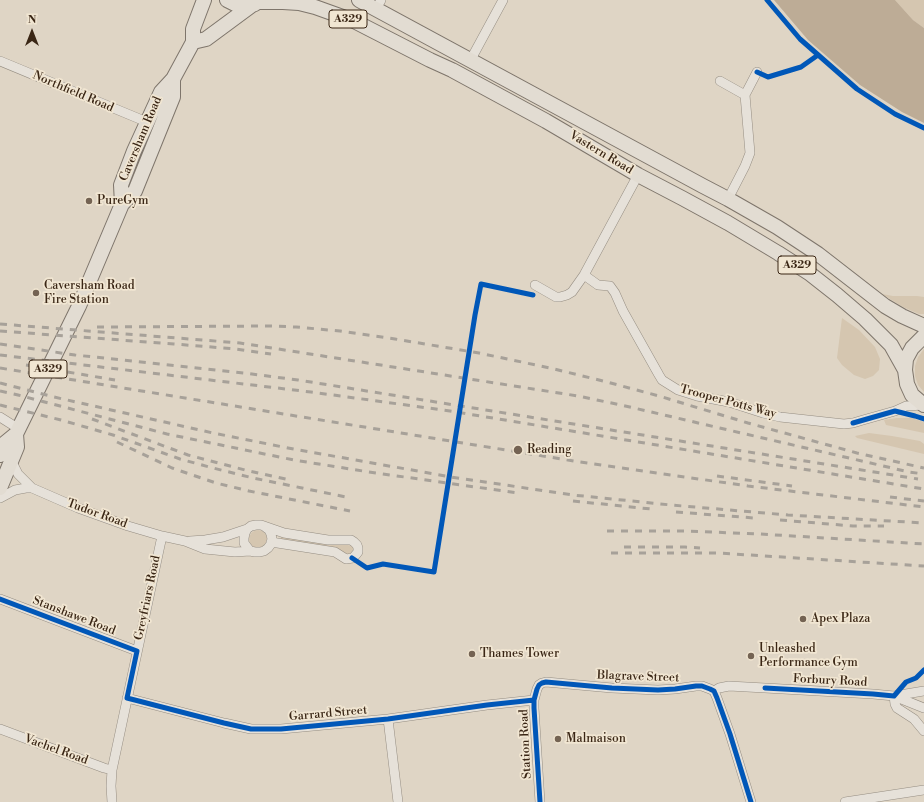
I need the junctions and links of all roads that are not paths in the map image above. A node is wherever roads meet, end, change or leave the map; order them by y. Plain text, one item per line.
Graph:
1 (204, 0) edge
2 (227, 0) edge
3 (359, 0) edge
4 (503, 0) edge
5 (257, 2) edge
6 (379, 5) edge
7 (193, 42) junction
8 (0, 60) edge
9 (470, 61) junction
10 (757, 72) dead end
11 (173, 79) junction
12 (720, 81) dead end
13 (745, 95) junction
14 (147, 122) junction
15 (638, 175) junction
16 (728, 199) junction
17 (122, 204) junction
18 (584, 275) junction
19 (535, 285) dead end
20 (924, 326) edge
21 (924, 336) edge
22 (905, 370) junction
23 (924, 405) edge
24 (0, 418) edge
25 (18, 432) junction
26 (6, 458) edge
27 (0, 488) edge
28 (32, 488) junction
29 (0, 498) edge
30 (265, 527) junction
31 (247, 529) junction
32 (162, 536) junction
33 (185, 541) junction
34 (271, 542) junction
35 (250, 551) junction
36 (2, 599) edge
37 (137, 651) junction
38 (539, 685) joint
39 (714, 691) junction
40 (924, 691) edge
41 (894, 696) junction
42 (127, 698) junction
43 (534, 700) junction
44 (924, 708) edge
45 (388, 718) junction
46 (0, 730) edge
47 (924, 731) edge
48 (112, 770) junction
49 (924, 790) edge
50 (112, 802) edge
51 (398, 802) edge
52 (540, 802) edge
53 (751, 802) edge
54 (845, 802) edge

1 - 7 main road, Caversham Road / A329
2 - 5 main road, Vastern Road
3 - 6 main road, Vastern Road / A329
4 - 9 street
5 - 7 main road
5 - 15 main road, Vastern Road / A329
6 - 9 main road, Vastern Road / A329
7 - 11 main road, Caversham Road / A329
8 - 14 street, Northfield Road
9 - 16 main road, Vastern Road / A329
10 - 13 street
11 - 14 main road, Caversham Road / A329
11 - 17 main road, Caversham Road / A329
12 - 13 street
13 - 16 street
14 - 17 main road, Caversham Road / A329
15 - 18 street
15 - 22 main road, Vastern Road / A329
16 - 20 main road, Vastern Road / A329
17 - 25 main road, Caversham Road / A329
18 - 19 street
18 - 23 street, Trooper Potts Way
21 - 22 main road
22 - 23 main road
24 - 25 street
25 - 26 main road, A329
26 - 27 main road, A329
26 - 28 street, Tudor Road
28 - 29 street
28 - 32 street, Tudor Road
30 - 31 street
30 - 34 street
30 - 34 street
31 - 33 street
31 - 35 street
32 - 33 street, Tudor Road
32 - 37 street, Greyfriars Road
33 - 35 street
34 - 35 street
36 - 37 street, Stanshawe Road
37 - 42 street, Greyfriars Road
38 - 39 street, Blagrave Street
38 - 43 street, Station Road
39 - 41 street, Forbury Road
39 - 53 street
40 - 41 street, Forbury Road
41 - 44 street, Forbury Road
41 - 47 street
42 - 45 street, Garrard Street
42 - 48 street, Greyfriars Road
43 - 45 street, Garrard Street
43 - 52 street, Station Road
45 - 51 street
46 - 48 street, Vachel Road
48 - 50 street, Greyfriars Road
49 - 54 street

